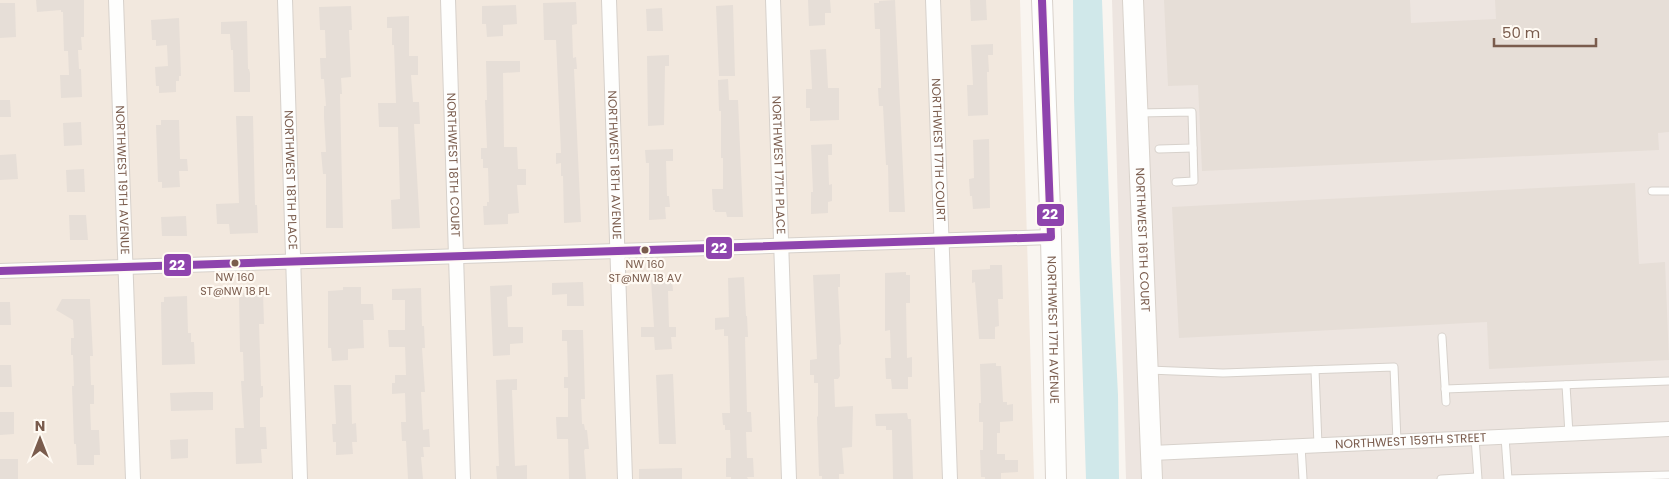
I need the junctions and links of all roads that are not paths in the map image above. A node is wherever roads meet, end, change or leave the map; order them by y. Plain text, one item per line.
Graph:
1 (116, 0) edge
2 (285, 0) edge
3 (448, 0) edge
4 (609, 0) edge
5 (773, 0) edge
6 (933, 0) edge
7 (1042, 0) edge
8 (1133, 0) edge
9 (1138, 113) junction
10 (1193, 148) junction
11 (1158, 149) dead end
12 (1176, 182) dead end
13 (1652, 191) dead end
14 (1669, 191) edge
15 (1051, 237) junction
16 (941, 241) junction
17 (780, 246) junction
18 (617, 251) junction
19 (455, 256) junction
20 (294, 262) junction
21 (126, 267) junction
22 (0, 271) edge
23 (1442, 337) dead end
24 (1148, 370) junction
25 (1315, 370) junction
26 (1669, 381) edge
27 (1566, 385) junction
28 (1445, 389) junction
29 (1446, 402) dead end
30 (1669, 429) edge
31 (1569, 434) junction
32 (1505, 437) junction
33 (1475, 438) junction
34 (1398, 442) junction
35 (1318, 445) junction
36 (1301, 446) junction
37 (1152, 453) junction
38 (1669, 475) edge
39 (1478, 478) edge
40 (132, 479) edge
41 (300, 479) edge
42 (463, 479) edge
43 (625, 479) edge
44 (789, 479) edge
45 (950, 479) edge
46 (1056, 479) edge
47 (1152, 479) edge
48 (1303, 479) edge
49 (1442, 479) edge

1 - 21 street, NORTHWEST 19TH AVENUE
2 - 20 street, NORTHWEST 18TH PLACE
3 - 19 street, NORTHWEST 18TH COURT
4 - 18 street, NORTHWEST 18TH AVENUE
5 - 17 street, NORTHWEST 17TH PLACE
6 - 16 street, NORTHWEST 17TH COURT
7 - 15 street, NORTHWEST 17TH AVENUE
8 - 9 street, NORTHWEST 16TH COURT
9 - 10 lane
9 - 24 street, NORTHWEST 16TH COURT
10 - 11 lane
10 - 12 lane
13 - 14 lane
15 - 16 street
15 - 46 street, NORTHWEST 17TH AVENUE
16 - 17 street
16 - 45 street, NORTHWEST 17TH COURT
17 - 18 street
17 - 44 street, NORTHWEST 17TH PLACE
18 - 19 street
18 - 43 street, NORTHWEST 18TH AVENUE
19 - 20 street
19 - 42 street, NORTHWEST 18TH COURT
20 - 21 street
20 - 41 street, NORTHWEST 18TH PLACE
21 - 22 street
21 - 40 street, NORTHWEST 19TH AVENUE
23 - 28 lane
24 - 25 lane
24 - 37 street, NORTHWEST 16TH COURT
25 - 34 lane
25 - 35 lane
26 - 27 lane
27 - 28 lane
27 - 31 lane
28 - 29 lane
30 - 31 street, NORTHWEST 159TH STREET
31 - 32 street, NORTHWEST 159TH STREET
32 - 33 street, NORTHWEST 159TH STREET
32 - 38 lane
33 - 34 street, NORTHWEST 159TH STREET
33 - 39 lane
34 - 35 street, NORTHWEST 159TH STREET
35 - 36 street, NORTHWEST 159TH STREET
36 - 37 street, NORTHWEST 159TH STREET
36 - 48 lane
37 - 47 street, NORTHWEST 16TH COURT
39 - 49 lane

